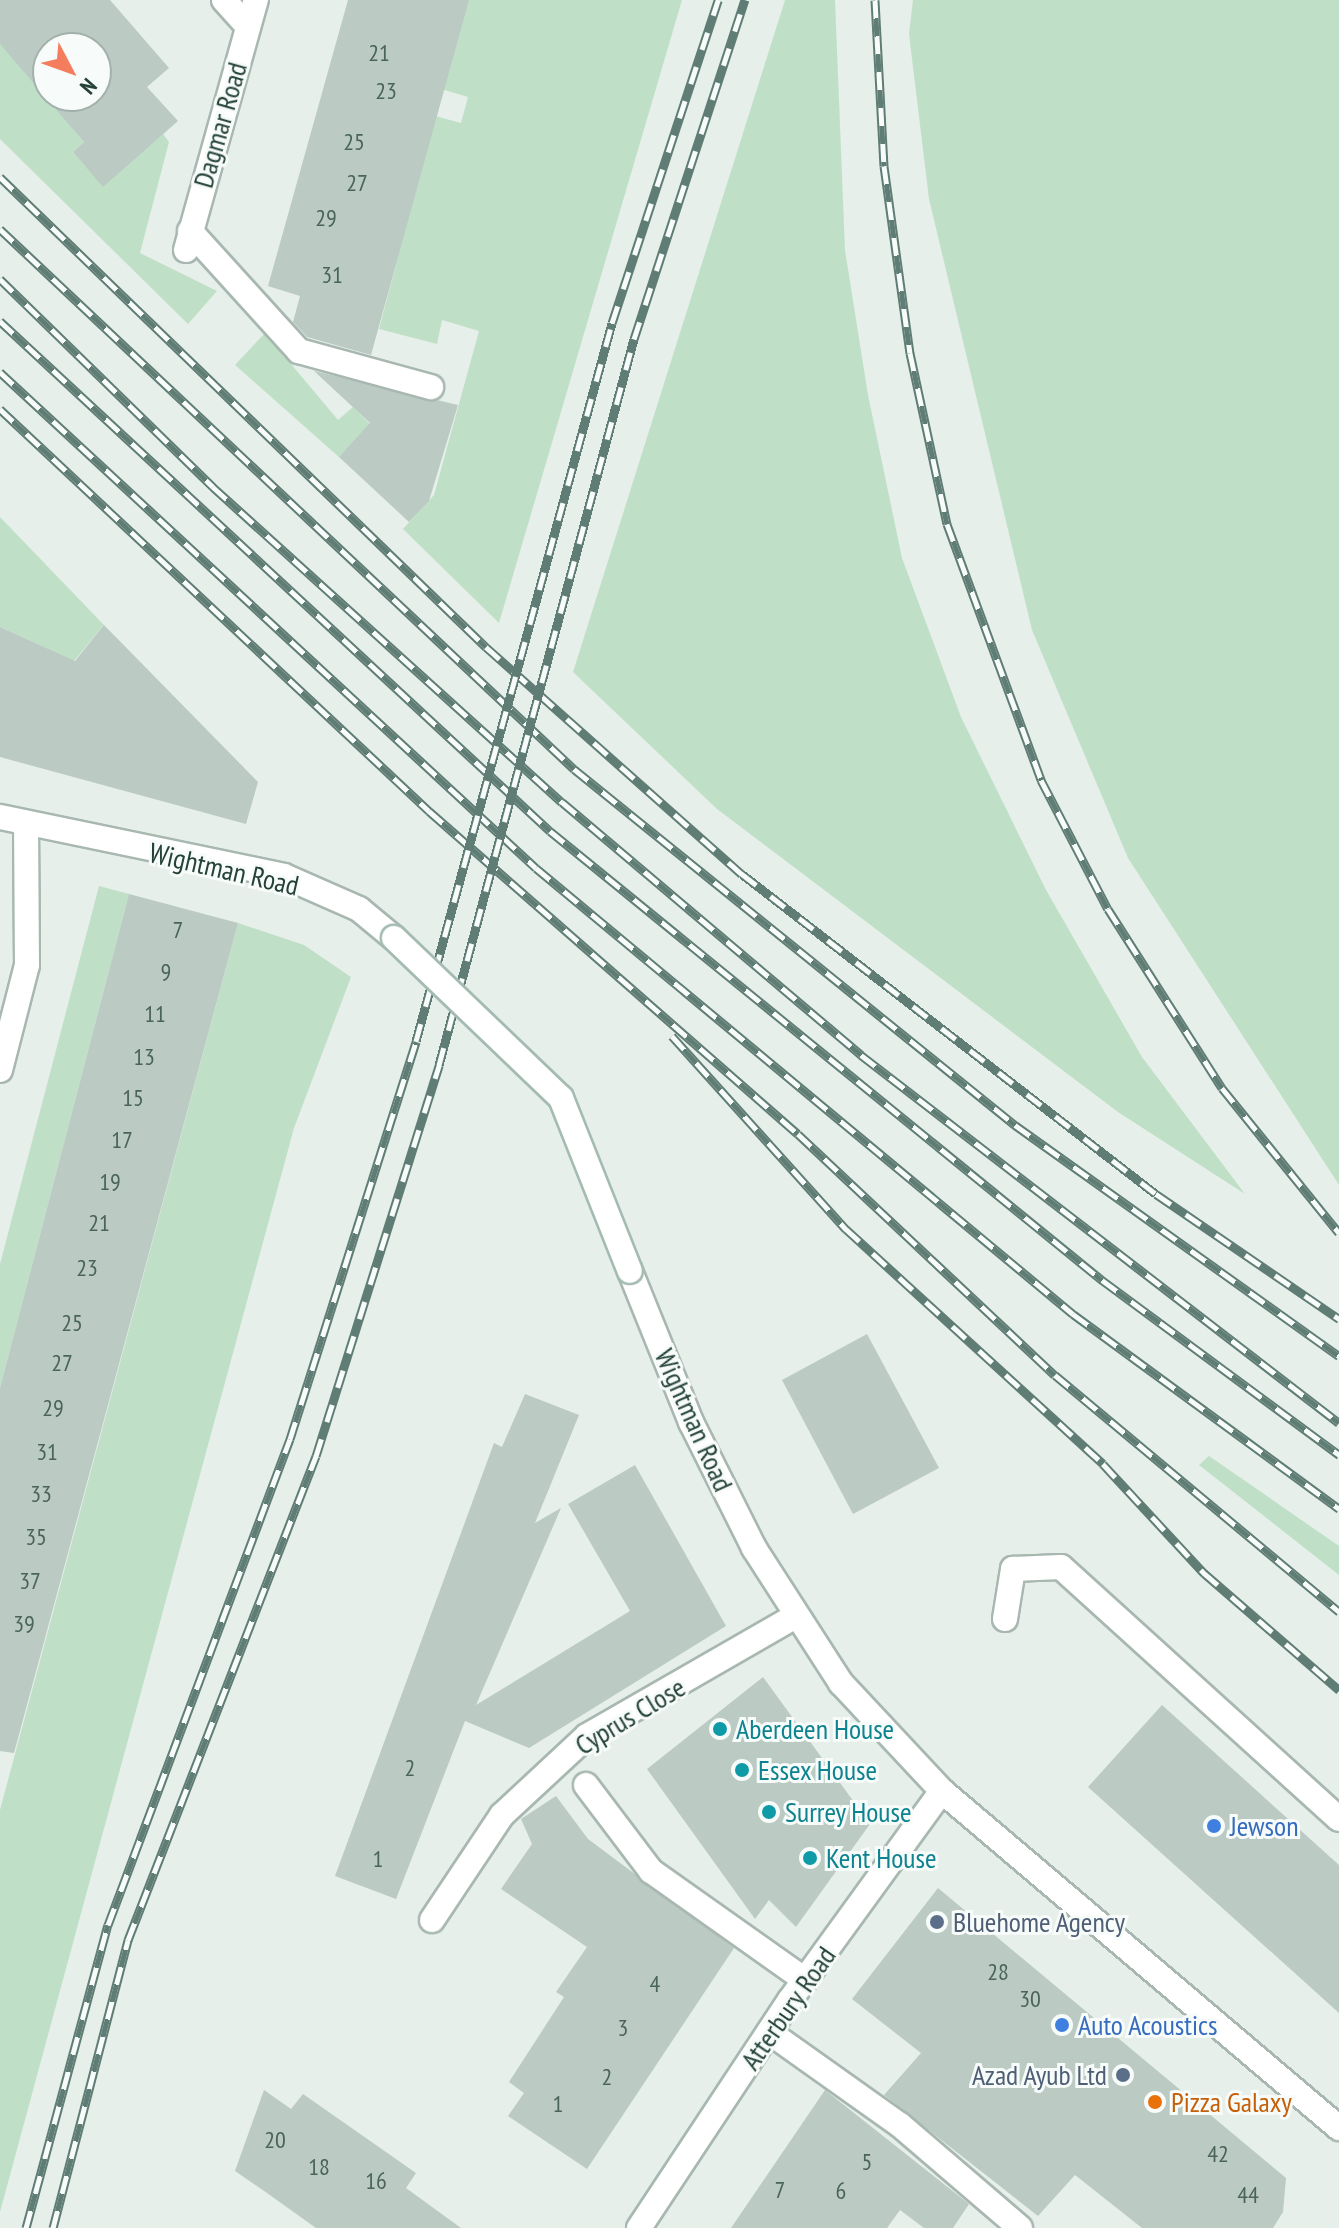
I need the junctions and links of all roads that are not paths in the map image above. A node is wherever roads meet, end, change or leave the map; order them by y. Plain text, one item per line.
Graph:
1 (224, 0) edge
2 (256, 0) edge
3 (248, 27) junction
4 (431, 387) dead end
5 (0, 817) edge
6 (26, 827) junction
7 (0, 1070) edge
8 (796, 1616) junction
9 (1005, 1619) dead end
10 (586, 1785) dead end
11 (942, 1791) junction
12 (1339, 1819) edge
13 (432, 1920) dead end
14 (805, 1980) junction
15 (769, 2032) junction
16 (1339, 2128) edge
17 (639, 2228) edge
18 (1020, 2228) edge

1 - 3 main road
2 - 3 main road, Dagmar Road
3 - 4 main road, Dagmar Road
5 - 6 main road, Wightman Road
6 - 7 main road
6 - 8 main road, Wightman Road, bridge
8 - 11 main road, Wightman Road
8 - 13 main road, Cyprus Close
9 - 12 main road
10 - 14 main road
11 - 14 main road, Atterbury Road
11 - 16 main road, Wightman Road
14 - 15 main road, Atterbury Road
15 - 17 main road, Atterbury Road
15 - 18 main road

